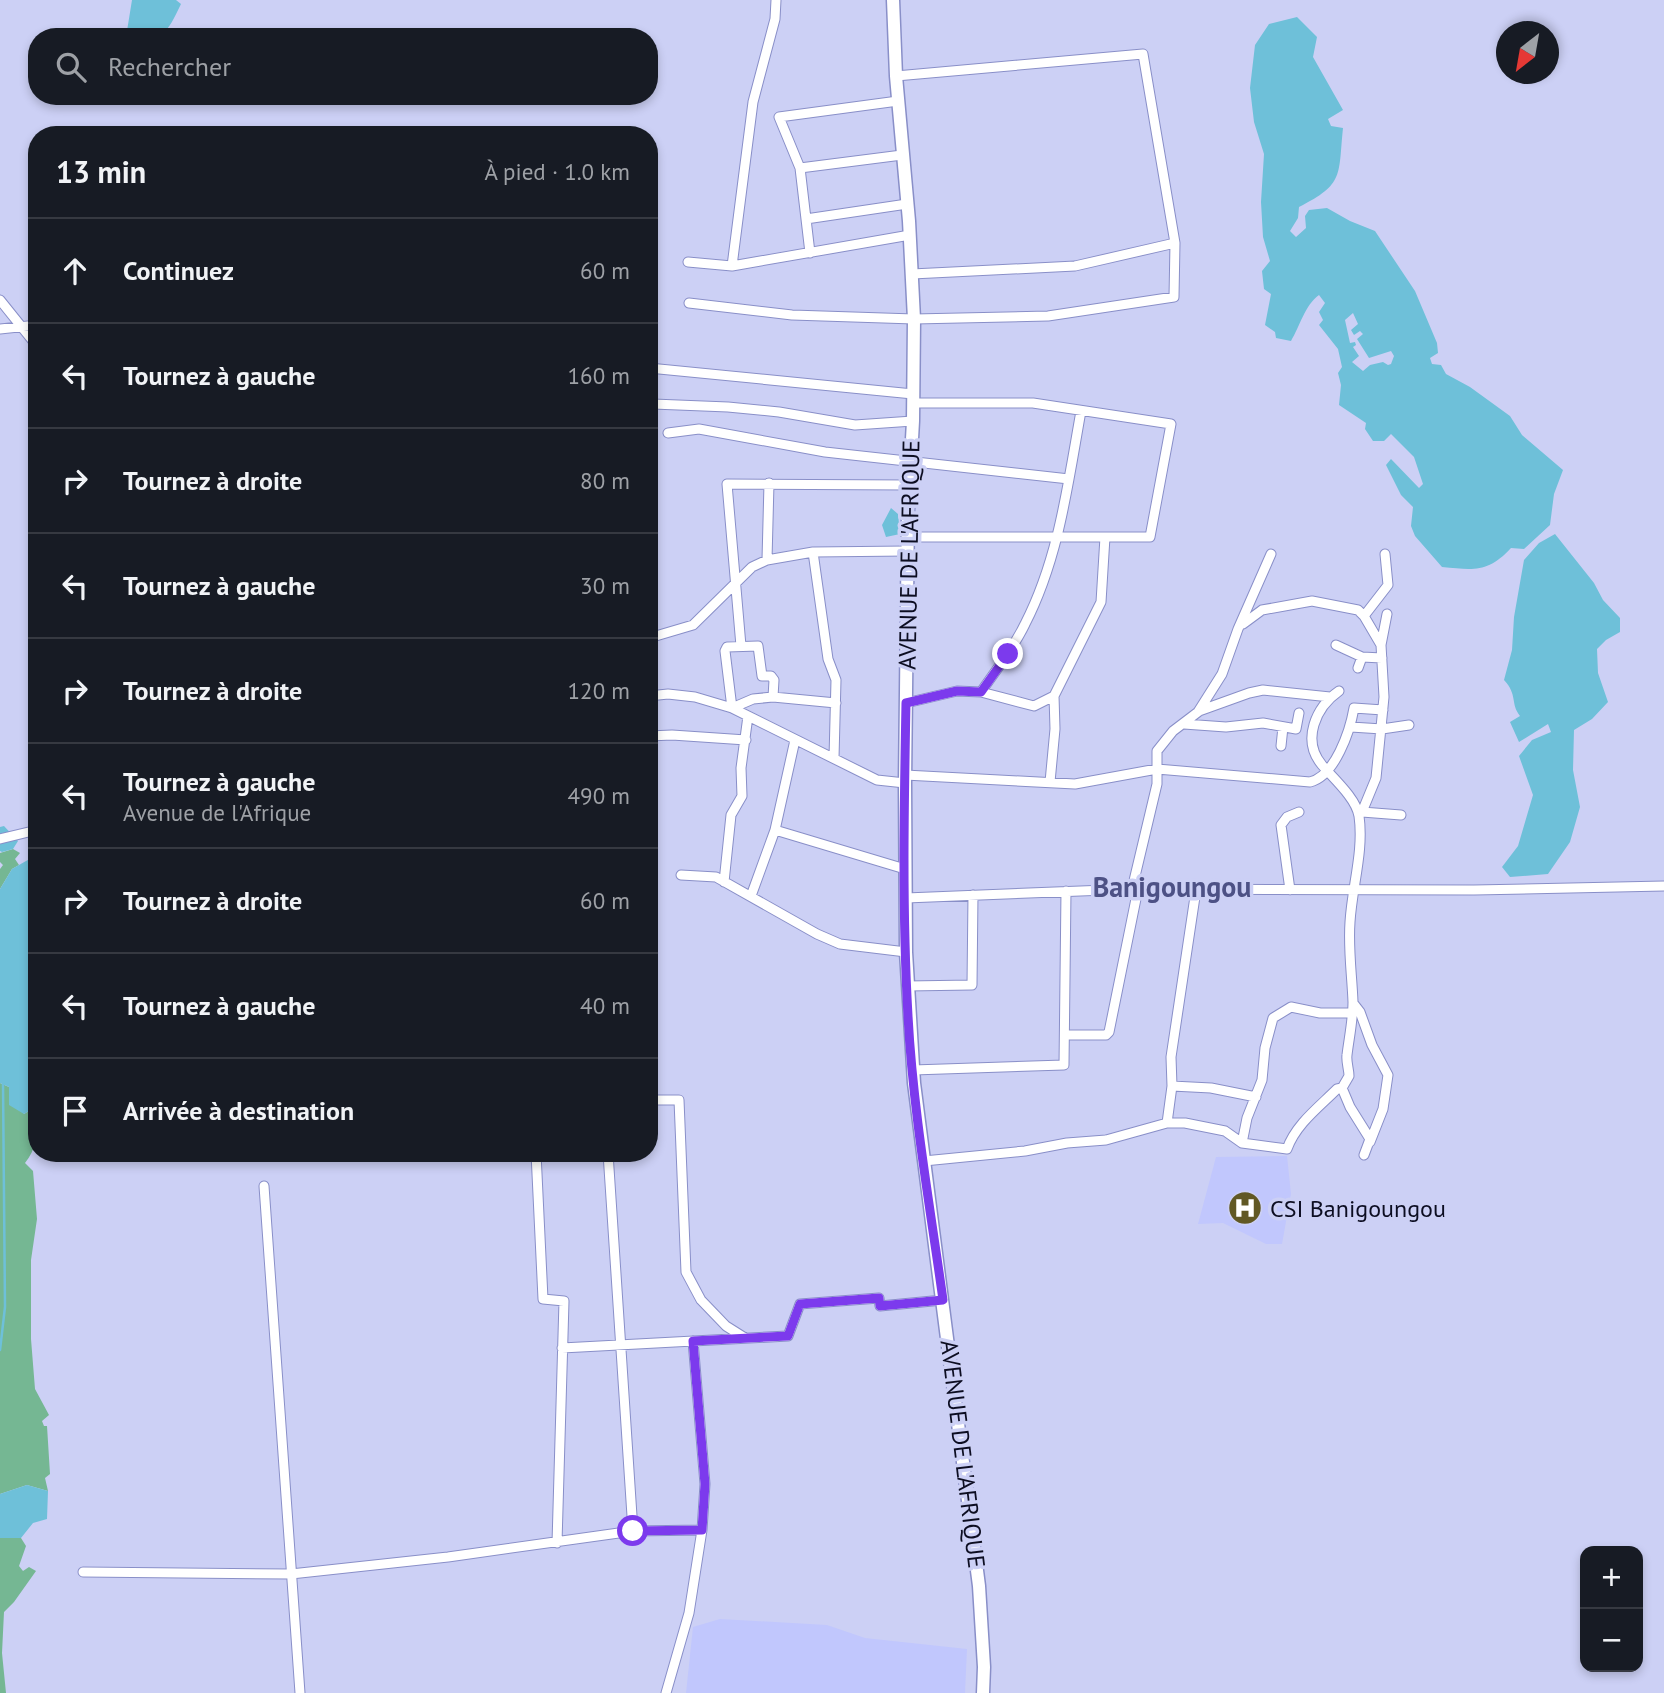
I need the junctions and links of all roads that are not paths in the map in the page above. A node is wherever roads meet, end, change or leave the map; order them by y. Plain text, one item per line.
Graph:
1 (776, 0) edge
2 (892, 0) edge
3 (896, 76) junction
4 (898, 101) junction
5 (902, 155) junction
6 (800, 168) junction
7 (907, 204) junction
8 (806, 219) junction
9 (910, 235) junction
10 (1175, 243) junction
11 (810, 253) junction
12 (688, 262) dead end
13 (732, 266) junction
14 (912, 274) junction
15 (0, 300) edge
16 (689, 303) dead end
17 (914, 319) junction
18 (28, 326) edge
19 (20, 327) junction
20 (0, 329) edge
21 (28, 336) edge
22 (658, 369) edge
23 (913, 398) junction
24 (658, 404) edge
25 (1080, 411) junction
26 (913, 421) junction
27 (668, 433) dead end
28 (911, 460) junction
29 (1069, 479) junction
30 (769, 483) junction
31 (909, 485) junction
32 (908, 537) junction
33 (1058, 537) junction
34 (1105, 537) junction
35 (907, 551) junction
36 (813, 552) junction
37 (1271, 554) dead end
38 (1385, 554) dead end
39 (767, 560) junction
40 (735, 583) junction
41 (1387, 614) dead end
42 (1364, 616) junction
43 (1238, 629) junction
44 (658, 635) edge
45 (1336, 645) dead end
46 (1381, 645) junction
47 (741, 646) junction
48 (1362, 657) junction
49 (1382, 658) junction
50 (1358, 668) dead end
51 (1339, 691) dead end
52 (981, 692) junction
53 (658, 695) edge
54 (1054, 696) junction
55 (773, 697) junction
56 (1330, 697) junction
57 (836, 703) junction
58 (906, 703) junction
59 (733, 708) junction
60 (1384, 710) junction
61 (1198, 712) junction
62 (1299, 713) dead end
63 (748, 716) junction
64 (1184, 723) junction
65 (1409, 725) dead end
66 (1283, 727) junction
67 (1351, 727) junction
68 (1382, 729) junction
69 (658, 736) edge
70 (746, 740) junction
71 (795, 740) junction
72 (1280, 746) dead end
73 (834, 758) junction
74 (1157, 769) junction
75 (1327, 770) junction
76 (905, 779) junction
77 (1050, 782) junction
78 (1298, 812) dead end
79 (1361, 812) junction
80 (1401, 816) dead end
81 (775, 830) junction
82 (28, 832) edge
83 (0, 839) edge
84 (905, 869) junction
85 (681, 876) dead end
86 (724, 882) junction
87 (1664, 886) edge
88 (1135, 889) junction
89 (1196, 890) junction
90 (1290, 890) junction
91 (1353, 890) junction
92 (1066, 891) junction
93 (973, 895) junction
94 (751, 896) junction
95 (906, 898) junction
96 (906, 952) junction
97 (907, 985) junction
98 (1352, 1008) junction
99 (1065, 1035) junction
100 (913, 1070) junction
101 (1172, 1086) junction
102 (1342, 1088) junction
103 (1256, 1097) junction
104 (658, 1100) edge
105 (1167, 1123) junction
106 (1370, 1142) junction
107 (1242, 1143) junction
108 (1364, 1155) dead end
109 (924, 1161) junction
110 (536, 1162) edge
111 (609, 1162) edge
112 (264, 1186) dead end
113 (943, 1300) junction
114 (747, 1339) junction
115 (693, 1341) junction
116 (620, 1345) junction
117 (562, 1348) junction
118 (702, 1530) junction
119 (633, 1531) junction
120 (557, 1543) junction
121 (83, 1572) dead end
122 (291, 1574) junction
123 (300, 1693) edge
124 (666, 1693) edge
125 (983, 1693) edge

1 - 13 street
2 - 3 main road, AVENUE DE L'AFRIQUE
3 - 4 main road, AVENUE DE L'AFRIQUE
3 - 10 street
4 - 5 main road, AVENUE DE L'AFRIQUE
4 - 6 street
5 - 6 street
5 - 7 main road, AVENUE DE L'AFRIQUE
6 - 8 street
7 - 8 street
7 - 9 main road, AVENUE DE L'AFRIQUE
8 - 11 street
9 - 11 street
9 - 14 main road, AVENUE DE L'AFRIQUE
10 - 14 street
10 - 17 street
11 - 13 street
12 - 13 street
14 - 17 main road, AVENUE DE L'AFRIQUE
15 - 19 street
16 - 17 street
17 - 23 main road, AVENUE DE L'AFRIQUE
18 - 19 street
19 - 20 street
19 - 21 street
22 - 23 street
23 - 25 street
23 - 26 main road, AVENUE DE L'AFRIQUE
24 - 26 street
25 - 29 street
25 - 34 street
26 - 28 main road, AVENUE DE L'AFRIQUE
27 - 28 street
28 - 29 street
28 - 31 main road, AVENUE DE L'AFRIQUE
29 - 33 street
30 - 31 street
30 - 39 street
30 - 40 street
31 - 32 main road, AVENUE DE L'AFRIQUE
32 - 33 street
32 - 35 main road, AVENUE DE L'AFRIQUE
33 - 34 street
33 - 52 street
34 - 54 street
35 - 36 street
35 - 58 main road, AVENUE DE L'AFRIQUE
36 - 39 street
36 - 57 street
37 - 43 street
38 - 42 street
39 - 40 street
40 - 44 street
40 - 47 street
41 - 46 street
42 - 43 street
42 - 46 street
43 - 61 street
45 - 48 street
46 - 49 street
47 - 55 street
47 - 59 street
48 - 49 street
48 - 50 street
49 - 60 street
51 - 56 street
52 - 54 street
52 - 58 street
53 - 59 street
54 - 77 street
55 - 57 street
55 - 59 street
56 - 61 street
56 - 75 street
57 - 73 street
58 - 76 main road, AVENUE DE L'AFRIQUE
59 - 63 street
60 - 67 street
60 - 68 street
61 - 64 street
62 - 66 street
63 - 70 street
63 - 71 street
64 - 66 street
64 - 74 street
65 - 68 street
66 - 72 street
67 - 68 street
67 - 75 street
68 - 79 street
69 - 70 street
70 - 86 street
71 - 73 street
71 - 81 street
73 - 76 street
74 - 75 street
74 - 77 street
74 - 88 street
75 - 79 street
76 - 77 street
76 - 84 main road, AVENUE DE L'AFRIQUE
78 - 90 street
79 - 80 street
79 - 91 street
81 - 84 street
81 - 94 street
82 - 83 street
84 - 95 main road, AVENUE DE L'AFRIQUE
85 - 86 street
86 - 94 street
87 - 91 street
88 - 89 street
88 - 92 street
88 - 99 street
89 - 90 street
89 - 101 street
90 - 91 street
91 - 98 street
92 - 93 street
92 - 99 street
93 - 95 street
93 - 97 street
94 - 96 street
95 - 96 main road, AVENUE DE L'AFRIQUE
96 - 97 main road, AVENUE DE L'AFRIQUE
97 - 100 main road, AVENUE DE L'AFRIQUE
98 - 102 street
98 - 103 street
98 - 106 street
99 - 100 street
100 - 109 main road, AVENUE DE L'AFRIQUE
101 - 103 street
101 - 105 street
102 - 106 street
102 - 107 street
103 - 107 street
104 - 114 street
105 - 107 street
105 - 109 street
106 - 108 street
109 - 113 main road, AVENUE DE L'AFRIQUE
110 - 117 street
111 - 116 street
112 - 122 street
113 - 114 street
113 - 125 main road, AVENUE DE L'AFRIQUE
114 - 115 street
115 - 116 street
115 - 118 street
116 - 117 street
116 - 119 street
117 - 120 street
118 - 119 street
118 - 124 street
119 - 120 street
120 - 122 street
121 - 122 street
122 - 123 street

